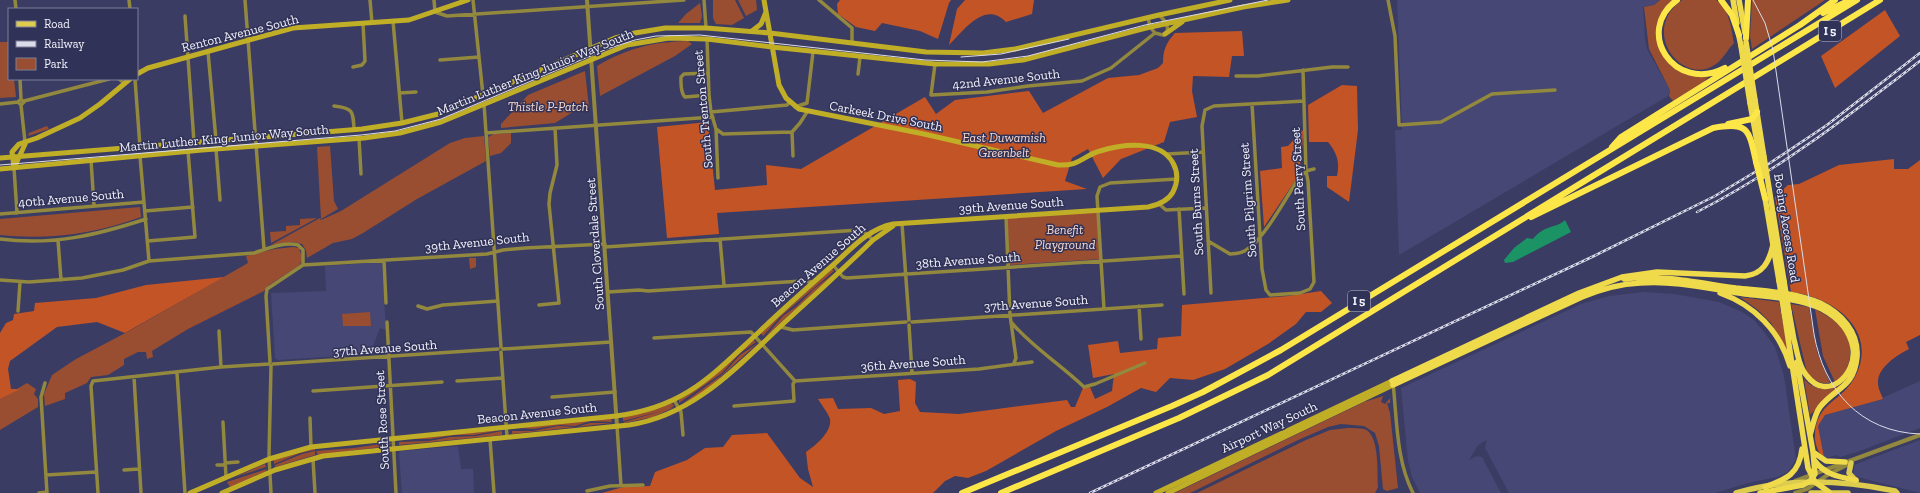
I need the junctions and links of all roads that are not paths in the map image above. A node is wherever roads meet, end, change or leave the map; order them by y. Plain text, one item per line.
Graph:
1 (245, 0) edge
2 (370, 0) edge
3 (434, 0) edge
4 (468, 0) edge
5 (473, 0) edge
6 (587, 0) edge
7 (684, 0) edge
8 (704, 0) edge
9 (764, 0) edge
10 (819, 0) edge
11 (1230, 0) edge
12 (1288, 0) edge
13 (1388, 0) edge
14 (1677, 0) edge
15 (1721, 0) edge
16 (1733, 0) edge
17 (1739, 0) edge
18 (1748, 0) edge
19 (1835, 0) edge
20 (1850, 0) edge
21 (1857, 0) edge
22 (1880, 0) edge
23 (588, 7) junction
24 (766, 11) junction
25 (435, 12) junction
26 (474, 14) junction
27 (1159, 15) junction
28 (185, 16) dead end
29 (1148, 17) junction
30 (1187, 19) junction
31 (393, 21) junction
32 (362, 23) junction
33 (372, 23) junction
34 (1167, 23) junction
35 (1800, 25) junction
36 (1150, 27) junction
37 (706, 28) junction
38 (752, 32) junction
39 (770, 33) junction
40 (1155, 33) junction
41 (1165, 34) junction
42 (1739, 35) junction
43 (707, 39) junction
44 (1746, 40) junction
45 (248, 41) junction
46 (852, 44) junction
47 (772, 47) junction
48 (591, 48) junction
49 (1759, 50) junction
50 (208, 52) junction
51 (814, 52) junction
52 (188, 57) junction
53 (479, 57) junction
54 (860, 57) junction
55 (440, 60) dead end
56 (592, 60) junction
57 (935, 64) junction
58 (353, 67) dead end
59 (1348, 67) dead end
60 (1303, 70) junction
61 (138, 73) edge
62 (708, 73) junction
63 (858, 74) dead end
64 (1236, 76) dead end
65 (20, 80) edge
66 (105, 80) edge
67 (120, 80) edge
68 (129, 80) edge
69 (135, 80) edge
70 (124, 84) junction
71 (1555, 90) dead end
72 (416, 92) dead end
73 (400, 93) junction
74 (483, 95) junction
75 (710, 95) junction
76 (1304, 101) junction
77 (1753, 101) junction
78 (21, 102) junction
79 (0, 104) edge
80 (484, 104) junction
81 (1252, 104) junction
82 (792, 105) junction
83 (334, 106) dead end
84 (711, 112) junction
85 (807, 112) junction
86 (1757, 112) junction
87 (713, 117) junction
88 (1752, 119) junction
89 (402, 123) junction
90 (597, 125) junction
91 (1723, 126) junction
92 (555, 128) junction
93 (354, 129) junction
94 (716, 130) junction
95 (792, 132) junction
96 (486, 133) junction
97 (256, 137) junction
98 (359, 138) junction
99 (216, 140) junction
100 (26, 142) junction
101 (194, 142) junction
102 (256, 146) junction
103 (140, 147) junction
104 (216, 149) junction
105 (1609, 151) junction
106 (188, 152) junction
107 (1203, 152) junction
108 (1167, 154) junction
109 (20, 156) junction
110 (140, 156) junction
111 (793, 156) dead end
112 (12, 157) junction
113 (0, 158) edge
114 (1760, 159) junction
115 (91, 160) junction
116 (14, 168) junction
117 (0, 169) edge
118 (1314, 169) dead end
119 (1306, 171) junction
120 (361, 174) dead end
121 (718, 178) dead end
122 (1177, 179) junction
123 (1765, 198) joint
124 (220, 200) dead end
125 (144, 202) junction
126 (1159, 204) junction
127 (94, 206) junction
128 (192, 207) junction
129 (1206, 208) junction
130 (1179, 209) junction
131 (145, 211) junction
132 (1098, 211) junction
133 (17, 213) junction
134 (0, 214) edge
135 (1770, 214) junction
136 (1006, 217) junction
137 (146, 219) junction
138 (902, 224) junction
139 (894, 225) junction
140 (1497, 234) junction
141 (868, 235) junction
142 (1260, 237) junction
143 (0, 239) edge
144 (720, 239) junction
145 (58, 240) junction
146 (873, 240) junction
147 (148, 241) junction
148 (1208, 241) junction
149 (605, 245) junction
150 (1773, 245) junction
151 (553, 247) junction
152 (264, 249) junction
153 (495, 252) junction
154 (1181, 256) junction
155 (149, 261) junction
156 (384, 261) junction
157 (1101, 261) junction
158 (303, 265) junction
159 (833, 265) junction
160 (1008, 267) junction
161 (839, 273) junction
162 (906, 274) junction
163 (0, 280) edge
164 (61, 280) junction
165 (1782, 281) junction
166 (20, 282) junction
167 (813, 282) junction
168 (1610, 282) junction
169 (724, 286) junction
170 (1698, 288) junction
171 (608, 292) junction
172 (1211, 293) dead end
173 (1184, 294) dead end
174 (1267, 294) joint
175 (498, 301) junction
176 (386, 303) dead end
177 (539, 305) dead end
178 (1162, 305) dead end
179 (418, 306) dead end
180 (1139, 306) junction
181 (1104, 309) junction
182 (18, 311) dead end
183 (1787, 312) junction
184 (1010, 315) junction
185 (387, 322) dead end
186 (909, 322) junction
187 (1011, 322) junction
188 (781, 326) junction
189 (219, 331) dead end
190 (755, 335) junction
191 (1793, 336) junction
192 (654, 338) dead end
193 (1141, 339) dead end
194 (611, 342) junction
195 (763, 344) junction
196 (501, 349) junction
197 (389, 358) junction
198 (1032, 362) dead end
199 (1014, 363) junction
200 (1145, 363) dead end
201 (271, 364) junction
202 (221, 367) junction
203 (177, 373) junction
204 (912, 373) junction
205 (134, 377) junction
206 (503, 378) junction
207 (457, 381) dead end
208 (795, 381) junction
209 (442, 382) dead end
210 (45, 383) dead end
211 (1393, 383) junction
212 (390, 386) junction
213 (1796, 387) junction
214 (313, 391) dead end
215 (615, 392) junction
216 (552, 397) dead end
217 (674, 400) junction
218 (734, 406) dead end
219 (679, 410) junction
220 (616, 416) junction
221 (310, 418) dead end
222 (223, 422) dead end
223 (617, 426) junction
224 (506, 427) junction
225 (683, 435) dead end
226 (1810, 435) junction
227 (1920, 435) edge
228 (507, 437) junction
229 (393, 438) junction
230 (490, 439) junction
231 (1803, 443) junction
232 (312, 447) junction
233 (394, 448) junction
234 (1813, 452) junction
235 (269, 459) junction
236 (312, 459) junction
237 (1814, 460) junction
238 (238, 462) dead end
239 (1848, 463) junction
240 (225, 464) junction
241 (217, 465) dead end
242 (139, 469) junction
243 (124, 470) dead end
244 (96, 472) junction
245 (1826, 472) junction
246 (270, 473) junction
247 (46, 475) junction
248 (226, 477) junction
249 (1814, 479) junction
250 (1858, 482) junction
251 (643, 485) dead end
252 (621, 486) junction
253 (1765, 487) junction
254 (587, 491) dead end
255 (227, 492) edge
256 (1829, 492) edge
257 (39, 493) edge
258 (47, 493) edge
259 (98, 493) edge
260 (141, 493) edge
261 (185, 493) edge
262 (190, 493) edge
263 (222, 493) edge
264 (271, 493) edge
265 (315, 493) edge
266 (396, 493) edge
267 (494, 493) edge
268 (962, 493) edge
269 (1001, 493) edge
270 (1156, 493) edge
271 (1168, 493) edge
272 (1413, 493) edge
273 (1736, 493) edge
274 (1760, 493) edge
275 (1796, 493) edge
276 (1811, 493) edge
277 (1848, 493) edge
278 (1897, 493) edge

1 - 45 street
2 - 33 street
3 - 25 street
4 - 25 main road, Renton Avenue South
5 - 26 street
6 - 23 street, South Cloverdale Street
7 - 23 street
8 - 37 street
9 - 24 main road
10 - 46 street
11 - 27 main road, Martin Luther King Junior Way South
12 - 30 main road, Martin Luther King Junior Way South
13 - 71 street
14 - 49 highway
15 - 42 highway
16 - 42 highway, Boeing Access Road
17 - 44 highway, Boeing Access Road
18 - 44 highway
19 - 35 highway
20 - 35 highway
21 - 105 highway, I 5
22 - 140 highway, I 5
23 - 26 street
23 - 48 street, South Cloverdale Street
24 - 38 main road
24 - 39 main road
25 - 26 street
25 - 31 main road, Renton Avenue South
26 - 53 street
27 - 29 main road, Martin Luther King Junior Way South
27 - 34 street
28 - 52 street
29 - 36 street
29 - 46 main road, Martin Luther King Junior Way South
30 - 34 main road, Martin Luther King Junior Way South
30 - 41 main road
31 - 33 main road, Renton Avenue South
31 - 73 street
32 - 33 main road, Renton Avenue South
32 - 45 main road, Renton Avenue South
32 - 58 street
34 - 36 main road, Martin Luther King Junior Way South
34 - 41 street
35 - 49 highway
36 - 40 street
36 - 57 main road, Martin Luther King Junior Way South
37 - 38 main road, Martin Luther King Junior Way South
37 - 48 main road, Martin Luther King Junior Way South
38 - 39 main road, Martin Luther King Junior Way South
39 - 46 main road, Martin Luther King Junior Way South
39 - 47 main road
40 - 41 street
40 - 57 street, 42nd Avenue South
42 - 77 highway, Boeing Access Road, bridge
43 - 47 main road, Martin Luther King Junior Way South
43 - 56 main road, Martin Luther King Junior Way South
43 - 62 street, South Trenton Street
44 - 77 highway, Boeing Access Road, bridge
45 - 50 main road, Renton Avenue South
45 - 97 street
47 - 51 main road, Martin Luther King Junior Way South
47 - 82 main road
48 - 56 street, South Cloverdale Street
48 - 74 main road, Martin Luther King Junior Way South
49 - 105 highway
50 - 52 main road, Renton Avenue South
50 - 99 street
51 - 54 main road, Martin Luther King Junior Way South
51 - 82 street
52 - 61 main road, Renton Avenue South
52 - 101 street
53 - 55 street
53 - 74 street
54 - 57 main road, Martin Luther King Junior Way South
54 - 63 street
56 - 80 main road, Martin Luther King Junior Way South
56 - 90 street, South Cloverdale Street
59 - 60 street
60 - 64 street
60 - 76 street, South Perry Street
62 - 75 street, South Trenton Street
62 - 75 street
65 - 78 street
66 - 78 street
67 - 70 street
68 - 70 main road
69 - 103 street
70 - 100 main road
72 - 73 street
73 - 89 street
74 - 89 main road, Martin Luther King Junior Way South
75 - 84 street, South Trenton Street
76 - 81 street
76 - 119 street, South Perry Street
77 - 86 highway, Boeing Access Road
77 - 88 highway, Boeing Access Road
78 - 79 street
78 - 100 street
80 - 96 street
80 - 98 main road, Martin Luther King Junior Way South
81 - 107 street, South Burns Street
81 - 142 street, South Pilgrim Street
82 - 84 street
82 - 85 main road, Carkeek Drive South
83 - 93 street
84 - 87 street, South Trenton Street
85 - 95 street
85 - 108 main road, Carkeek Drive South
86 - 88 highway
86 - 114 highway, Boeing Access Road
87 - 90 street
87 - 94 street, South Trenton Street
88 - 91 highway
88 - 114 highway, Boeing Access Road
89 - 93 main road, Martin Luther King Junior Way South
90 - 92 street
90 - 149 street, South Cloverdale Street
91 - 114 highway
91 - 140 highway
92 - 96 street
92 - 151 street
93 - 97 main road, Martin Luther King Junior Way South
94 - 95 street
94 - 121 street, South Trenton Street
95 - 111 street
96 - 153 street
97 - 99 main road, Martin Luther King Junior Way South
97 - 102 street
98 - 102 main road, Martin Luther King Junior Way South
98 - 120 street
99 - 101 main road, Martin Luther King Junior Way South
100 - 109 main road
100 - 112 main road
101 - 103 main road, Martin Luther King Junior Way South
102 - 104 main road, Martin Luther King Junior Way South
102 - 152 street
103 - 109 main road, Martin Luther King Junior Way South
104 - 106 main road, Martin Luther King Junior Way South
104 - 124 street
105 - 268 highway, I 5
106 - 110 main road, Martin Luther King Junior Way South
106 - 128 street
107 - 108 street
107 - 129 street, South Burns Street
108 - 122 main road
109 - 112 main road, Martin Luther King Junior Way South
109 - 116 main road
110 - 115 main road, Martin Luther King Junior Way South
110 - 125 street
112 - 113 main road, Martin Luther King Junior Way South
112 - 116 main road
114 - 123 highway, bridge
114 - 135 highway, Boeing Access Road, bridge
115 - 116 main road, Martin Luther King Junior Way South
115 - 127 street
116 - 117 main road, Martin Luther King Junior Way South
116 - 133 street
118 - 119 street
119 - 142 street
119 - 174 street, South Perry Street
122 - 126 main road
122 - 132 street
123 - 135 highway, Boeing Access Road
125 - 127 street, 40th Avenue South
125 - 131 street
126 - 130 street
126 - 132 main road, 39th Avenue South
127 - 133 street, 40th Avenue South
128 - 131 street
128 - 147 street
129 - 130 street
129 - 148 street, South Burns Street
130 - 154 street
131 - 137 street
132 - 136 main road, 39th Avenue South
132 - 157 street
133 - 134 street, 40th Avenue South
135 - 150 highway, Boeing Access Road
135 - 165 highway, Boeing Access Road
136 - 138 main road, 39th Avenue South
136 - 160 street
137 - 145 street
137 - 147 street
138 - 139 main road, 39th Avenue South
138 - 162 street
139 - 141 main road, Beacon Avenue South
139 - 146 main road, Beacon Avenue South
140 - 269 highway, I 5
141 - 144 street, 39th Avenue South
141 - 146 street
141 - 159 main road, Beacon Avenue South
142 - 148 street
142 - 174 street, South Pilgrim Street
143 - 145 street
144 - 149 street, 39th Avenue South
144 - 169 street
145 - 164 street
146 - 161 main road, Beacon Avenue South
147 - 155 street
148 - 172 street, South Burns Street
149 - 151 street, 39th Avenue South
149 - 171 street, South Cloverdale Street
150 - 165 highway, Boeing Access Road
150 - 168 highway
151 - 153 street, 39th Avenue South
151 - 177 street
152 - 155 street
152 - 158 street
153 - 156 street, 39th Avenue South
153 - 175 street
154 - 157 street, 38th Avenue South
154 - 173 street
155 - 164 street
156 - 158 street, 39th Avenue South
156 - 176 street
157 - 160 street, 38th Avenue South
157 - 181 street
158 - 201 street
159 - 161 street
159 - 167 main road, Beacon Avenue South
160 - 162 street, 38th Avenue South
160 - 184 street
161 - 162 street, 38th Avenue South
161 - 188 main road, Beacon Avenue South
162 - 186 street
163 - 166 street
164 - 166 street
165 - 183 highway, Boeing Access Road, bridge
166 - 182 street
167 - 169 street
167 - 190 main road, Beacon Avenue South
168 - 211 highway
168 - 226 highway
169 - 171 street
170 - 191 highway
170 - 211 highway
170 - 213 highway
171 - 194 street, South Cloverdale Street
175 - 179 street
175 - 196 street
178 - 180 street, 37th Avenue South
180 - 181 street, 37th Avenue South
180 - 193 street
181 - 184 street, 37th Avenue South
183 - 191 highway, Boeing Access Road
183 - 213 highway, Boeing Access Road
184 - 186 street, 37th Avenue South
184 - 187 street
185 - 197 street, South Rose Street
186 - 188 street, 37th Avenue South
186 - 204 street
187 - 199 street
187 - 200 street
188 - 195 main road, Beacon Avenue South
189 - 202 street
190 - 192 street
190 - 195 street
190 - 217 main road, Beacon Avenue South
191 - 226 highway, Boeing Access Road
194 - 196 street, 37th Avenue South
194 - 215 street, South Cloverdale Street
195 - 208 street
195 - 219 main road, Beacon Avenue South
196 - 197 street, 37th Avenue South
196 - 206 street
197 - 201 street, 37th Avenue South
197 - 212 street, South Rose Street
198 - 199 street, 36th Avenue South
199 - 204 street, 36th Avenue South
201 - 202 street, 37th Avenue South
201 - 235 street
202 - 203 street, 37th Avenue South
203 - 205 street, 37th Avenue South
203 - 261 street
204 - 208 street, 36th Avenue South
205 - 242 street
205 - 244 street, 37th Avenue South
206 - 207 street
206 - 224 street
208 - 218 street
209 - 212 street
210 - 247 street
211 - 270 main road, Airport Way South
211 - 271 main road, Airport Way South
211 - 272 street
212 - 214 street
212 - 229 street, South Rose Street
213 - 231 highway, Boeing Access Road
215 - 216 street
215 - 220 street, South Cloverdale Street
217 - 219 street
217 - 220 main road, Beacon Avenue South
219 - 223 main road, Beacon Avenue South
219 - 225 street
220 - 223 street, South Cloverdale Street
220 - 224 main road, Beacon Avenue South
221 - 232 street
222 - 240 street
223 - 228 main road, Beacon Avenue South
223 - 252 street, South Cloverdale Street
224 - 228 street
224 - 229 main road, Beacon Avenue South
226 - 234 highway, Boeing Access Road
227 - 239 street
228 - 230 main road, Beacon Avenue South
229 - 232 main road, Beacon Avenue South
229 - 233 street, South Rose Street
230 - 233 main road, Beacon Avenue South
230 - 267 street
231 - 249 highway
231 - 253 highway
232 - 235 main road, Beacon Avenue South
233 - 236 main road, Beacon Avenue South
233 - 266 street, South Rose Street
234 - 237 highway, Boeing Access Road
234 - 239 highway
235 - 246 street
235 - 248 main road, Beacon Avenue South
236 - 246 main road, Beacon Avenue South
236 - 265 street
237 - 245 highway
237 - 249 highway, Boeing Access Road
238 - 240 street
239 - 245 street
239 - 250 main road
240 - 241 street
240 - 248 street
242 - 243 street
242 - 260 street
244 - 247 street
244 - 259 street
245 - 249 street
245 - 249 street
245 - 250 highway
246 - 255 main road, Beacon Avenue South
246 - 264 street
247 - 258 street
248 - 262 main road, Beacon Avenue South
249 - 250 main road
249 - 253 main road
249 - 256 highway
249 - 274 highway
249 - 275 street
250 - 278 main road
251 - 252 street
252 - 254 street
253 - 273 main road
255 - 263 main road, Beacon Avenue South
256 - 276 main road
256 - 277 main road
257 - 258 street

